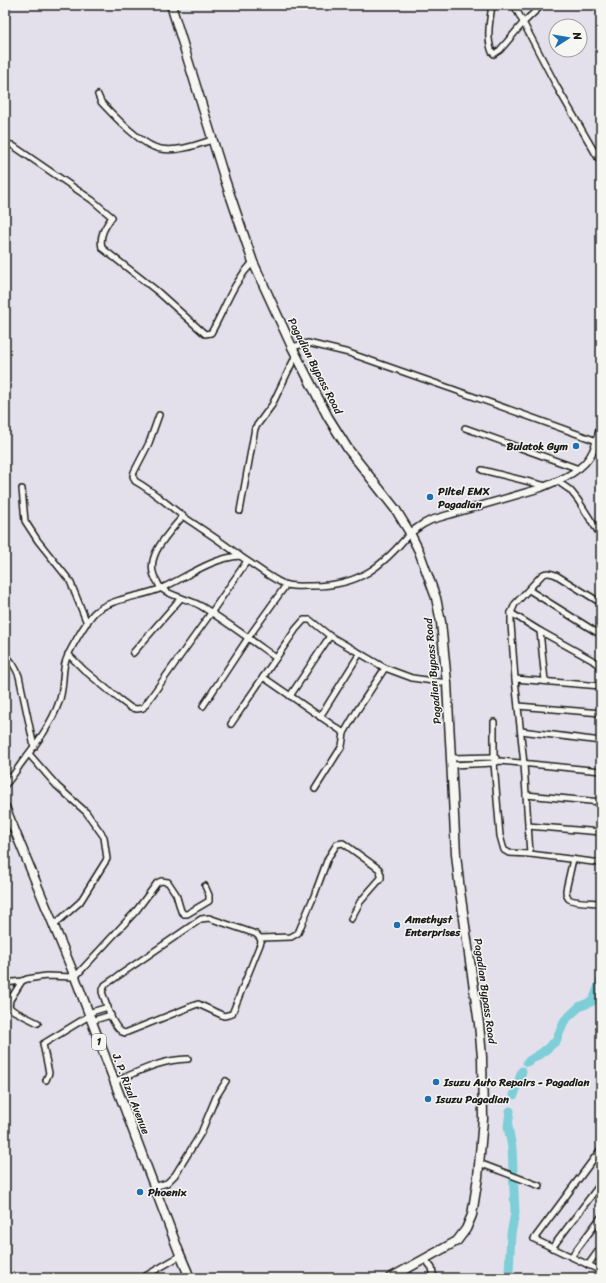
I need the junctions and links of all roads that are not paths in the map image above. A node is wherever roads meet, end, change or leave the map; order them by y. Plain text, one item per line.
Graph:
1 (171, 5) edge
2 (492, 5) edge
3 (514, 5) edge
4 (539, 6) edge
5 (524, 22) junction
6 (98, 95) dead end
7 (212, 140) junction
8 (12, 145) dead end
9 (601, 150) edge
10 (594, 152) junction
11 (601, 163) edge
12 (253, 262) junction
13 (292, 347) junction
14 (296, 355) junction
15 (159, 416) dead end
16 (601, 423) edge
17 (465, 428) dead end
18 (597, 441) junction
19 (579, 469) junction
20 (482, 470) dead end
21 (557, 481) junction
22 (546, 486) junction
23 (22, 489) dead end
24 (240, 511) dead end
25 (183, 516) junction
26 (410, 533) junction
27 (601, 536) edge
28 (240, 556) junction
29 (247, 561) junction
30 (286, 585) junction
31 (161, 588) junction
32 (529, 590) junction
33 (181, 598) junction
34 (601, 603) edge
35 (511, 613) junction
36 (211, 614) junction
37 (87, 624) junction
38 (540, 631) junction
39 (601, 634) edge
40 (330, 636) junction
41 (248, 638) junction
42 (132, 653) dead end
43 (360, 653) junction
44 (68, 654) junction
45 (5, 656) edge
46 (276, 658) junction
47 (601, 667) edge
48 (385, 668) junction
49 (263, 677) junction
50 (515, 679) junction
51 (545, 681) junction
52 (447, 683) junction
53 (601, 686) edge
54 (290, 696) junction
55 (203, 706) dead end
56 (518, 706) junction
57 (601, 714) edge
58 (320, 717) junction
59 (494, 722) dead end
60 (231, 724) dead end
61 (521, 731) junction
62 (344, 733) junction
63 (601, 741) edge
64 (34, 747) junction
65 (29, 754) junction
66 (494, 757) junction
67 (452, 761) junction
68 (497, 762) junction
69 (524, 764) junction
70 (601, 771) edge
71 (5, 785) edge
72 (315, 789) dead end
73 (526, 795) junction
74 (601, 802) edge
75 (5, 807) edge
76 (528, 826) junction
77 (601, 832) edge
78 (530, 854) junction
79 (573, 859) junction
80 (601, 863) edge
81 (205, 886) dead end
82 (601, 903) edge
83 (351, 919) dead end
84 (54, 925) junction
85 (260, 938) junction
86 (75, 977) junction
87 (22, 981) junction
88 (5, 983) edge
89 (108, 1007) junction
90 (111, 1015) junction
91 (90, 1017) junction
92 (38, 1023) dead end
93 (188, 1059) dead end
94 (46, 1080) dead end
95 (226, 1081) dead end
96 (114, 1082) junction
97 (601, 1149) edge
98 (480, 1163) junction
99 (601, 1183) edge
100 (540, 1186) dead end
101 (154, 1187) junction
102 (601, 1217) edge
103 (601, 1247) edge
104 (552, 1248) junction
105 (180, 1256) junction
106 (571, 1257) junction
107 (424, 1259) junction
108 (588, 1265) junction
109 (601, 1271) edge
110 (142, 1278) edge
111 (190, 1278) edge
112 (390, 1278) edge
113 (434, 1278) edge

1 - 7 main road, Pagadian Bypass Road
2 - 5 street
3 - 5 street
4 - 5 street
5 - 10 street
6 - 7 street
7 - 12 main road, Pagadian Bypass Road
8 - 12 street
9 - 10 street
10 - 11 street
12 - 13 main road, Pagadian Bypass Road
13 - 14 main road, Pagadian Bypass Road
13 - 18 street
14 - 24 street
14 - 26 main road, Pagadian Bypass Road
15 - 25 street
16 - 18 street
17 - 19 street
18 - 19 street
19 - 21 street
20 - 22 street
21 - 22 street
21 - 27 street
22 - 26 street
23 - 37 street
25 - 28 street
25 - 31 street
26 - 30 street
26 - 52 main road, Pagadian Bypass Road
28 - 29 street
28 - 31 street
29 - 30 street
29 - 36 street
30 - 41 street
31 - 33 street
31 - 37 street
32 - 34 street
32 - 35 street
32 - 39 street
33 - 36 street
33 - 42 street
35 - 38 street
35 - 50 street
36 - 41 street
36 - 44 street
37 - 44 street
38 - 47 street
38 - 51 street
40 - 43 street
40 - 46 street
40 - 54 street
41 - 46 street
41 - 55 street
43 - 48 street
43 - 58 street
44 - 64 street
45 - 64 street
46 - 49 street
48 - 52 street
48 - 62 street
49 - 54 street
49 - 60 street
50 - 51 street
50 - 56 street
51 - 53 street
52 - 67 main road, Pagadian Bypass Road
54 - 58 street
56 - 57 street
56 - 61 street
58 - 62 street
59 - 66 street
61 - 63 street
61 - 69 street
62 - 72 street
64 - 65 street
65 - 71 street
65 - 84 street
66 - 67 street
66 - 68 street
67 - 68 street
67 - 98 main road, Pagadian Bypass Road
68 - 69 street
68 - 78 street
69 - 70 street
69 - 73 street
73 - 74 street
73 - 76 street
75 - 84 main road, J. P. Rizal Avenue / 1
76 - 77 street
76 - 78 street
78 - 79 street
79 - 80 street
79 - 82 street
81 - 86 street
83 - 85 street
84 - 86 main road, J. P. Rizal Avenue / 1
85 - 89 street
85 - 90 street
86 - 87 street
86 - 91 main road, J. P. Rizal Avenue / 1
87 - 88 street
87 - 92 street
89 - 90 street
89 - 91 street
90 - 91 street
91 - 94 street
91 - 96 main road, J. P. Rizal Avenue / 1
93 - 96 street
95 - 101 street
96 - 101 main road, J. P. Rizal Avenue / 1
97 - 104 street
98 - 100 street
98 - 107 main road, Pagadian Bypass Road
99 - 104 street
101 - 105 main road, J. P. Rizal Avenue / 1
102 - 106 street
103 - 108 street
104 - 106 street
105 - 110 street
105 - 111 main road, J. P. Rizal Avenue / 1
106 - 108 street
107 - 112 main road, Pagadian Bypass Road
107 - 113 street
108 - 109 street

